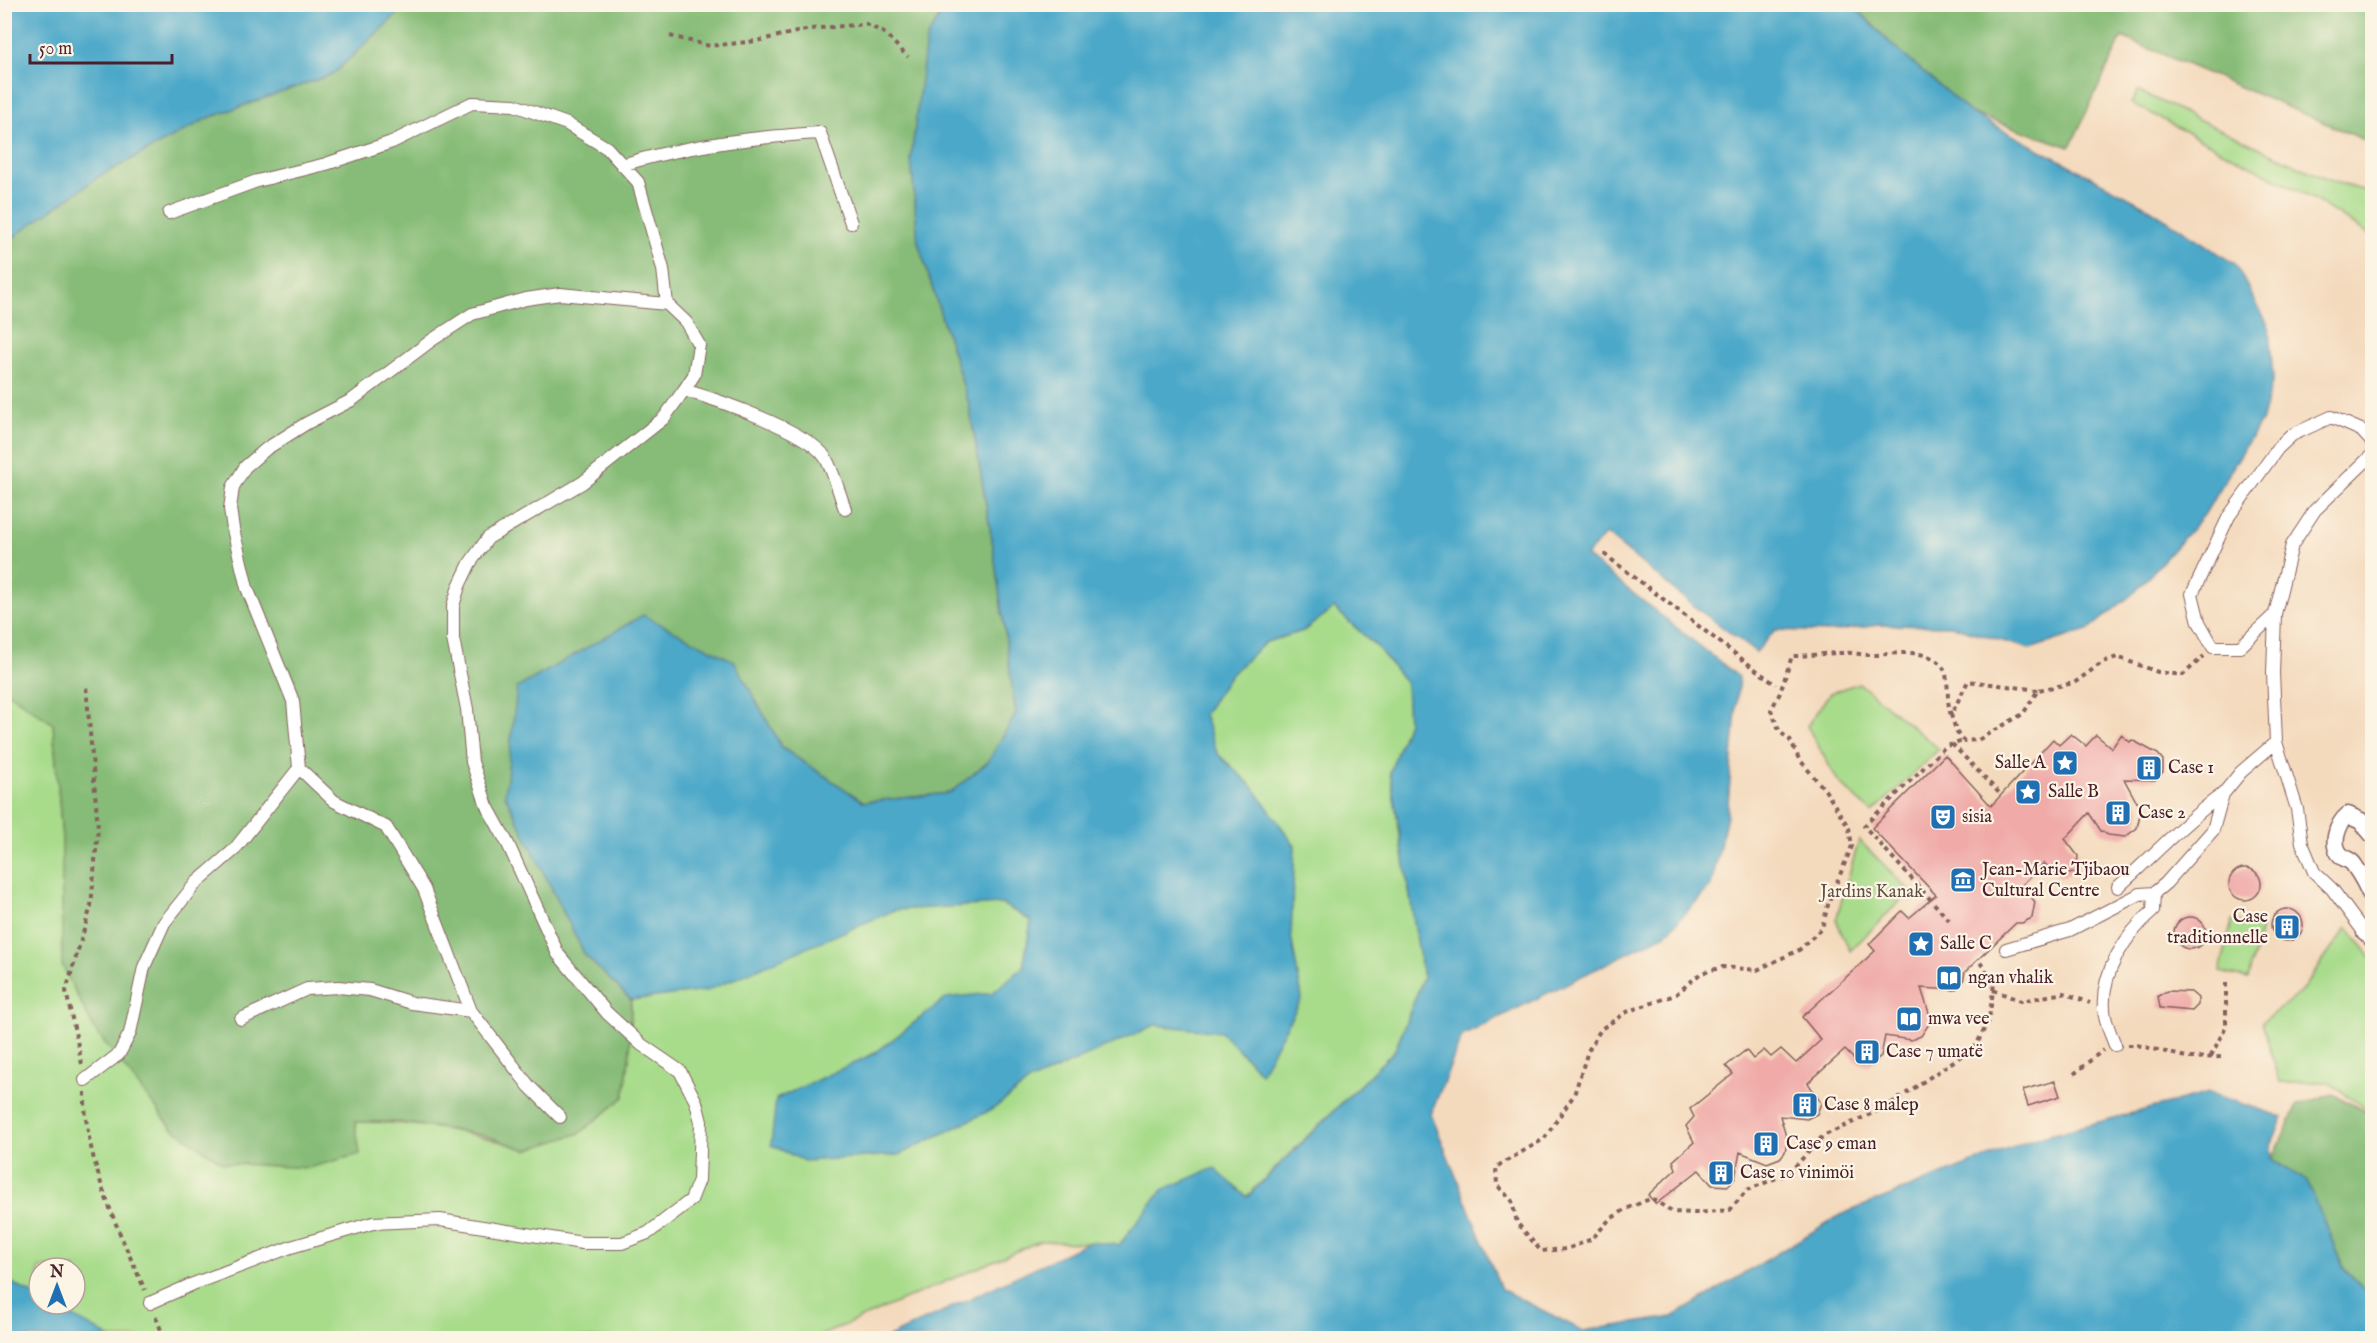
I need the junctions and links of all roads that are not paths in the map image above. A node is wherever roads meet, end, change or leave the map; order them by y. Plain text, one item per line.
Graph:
1 (622, 165) junction
2 (169, 213) dead end
3 (851, 223) dead end
4 (667, 304) junction
5 (684, 390) junction
6 (2373, 442) edge
7 (2373, 455) edge
8 (845, 509) dead end
9 (2276, 614) junction
10 (2276, 742) junction
11 (299, 768) junction
12 (2223, 794) junction
13 (2373, 834) edge
14 (2118, 887) dead end
15 (2154, 893) junction
16 (2373, 898) edge
17 (2370, 934) edge
18 (2006, 949) dead end
19 (471, 1011) junction
20 (241, 1019) dead end
21 (2115, 1045) road end
22 (85, 1080) road end
23 (560, 1117) dead end
24 (150, 1303) road end

1 - 2 lane
1 - 3 lane
1 - 4 lane
4 - 5 lane
4 - 11 lane
5 - 8 lane
5 - 24 lane
6 - 9 lane
7 - 9 lane
9 - 10 lane
10 - 12 lane
10 - 17 lane
11 - 19 lane
11 - 22 lane
12 - 14 lane
12 - 15 lane
13 - 16 street
15 - 18 lane
15 - 21 lane
19 - 20 lane
19 - 23 lane

